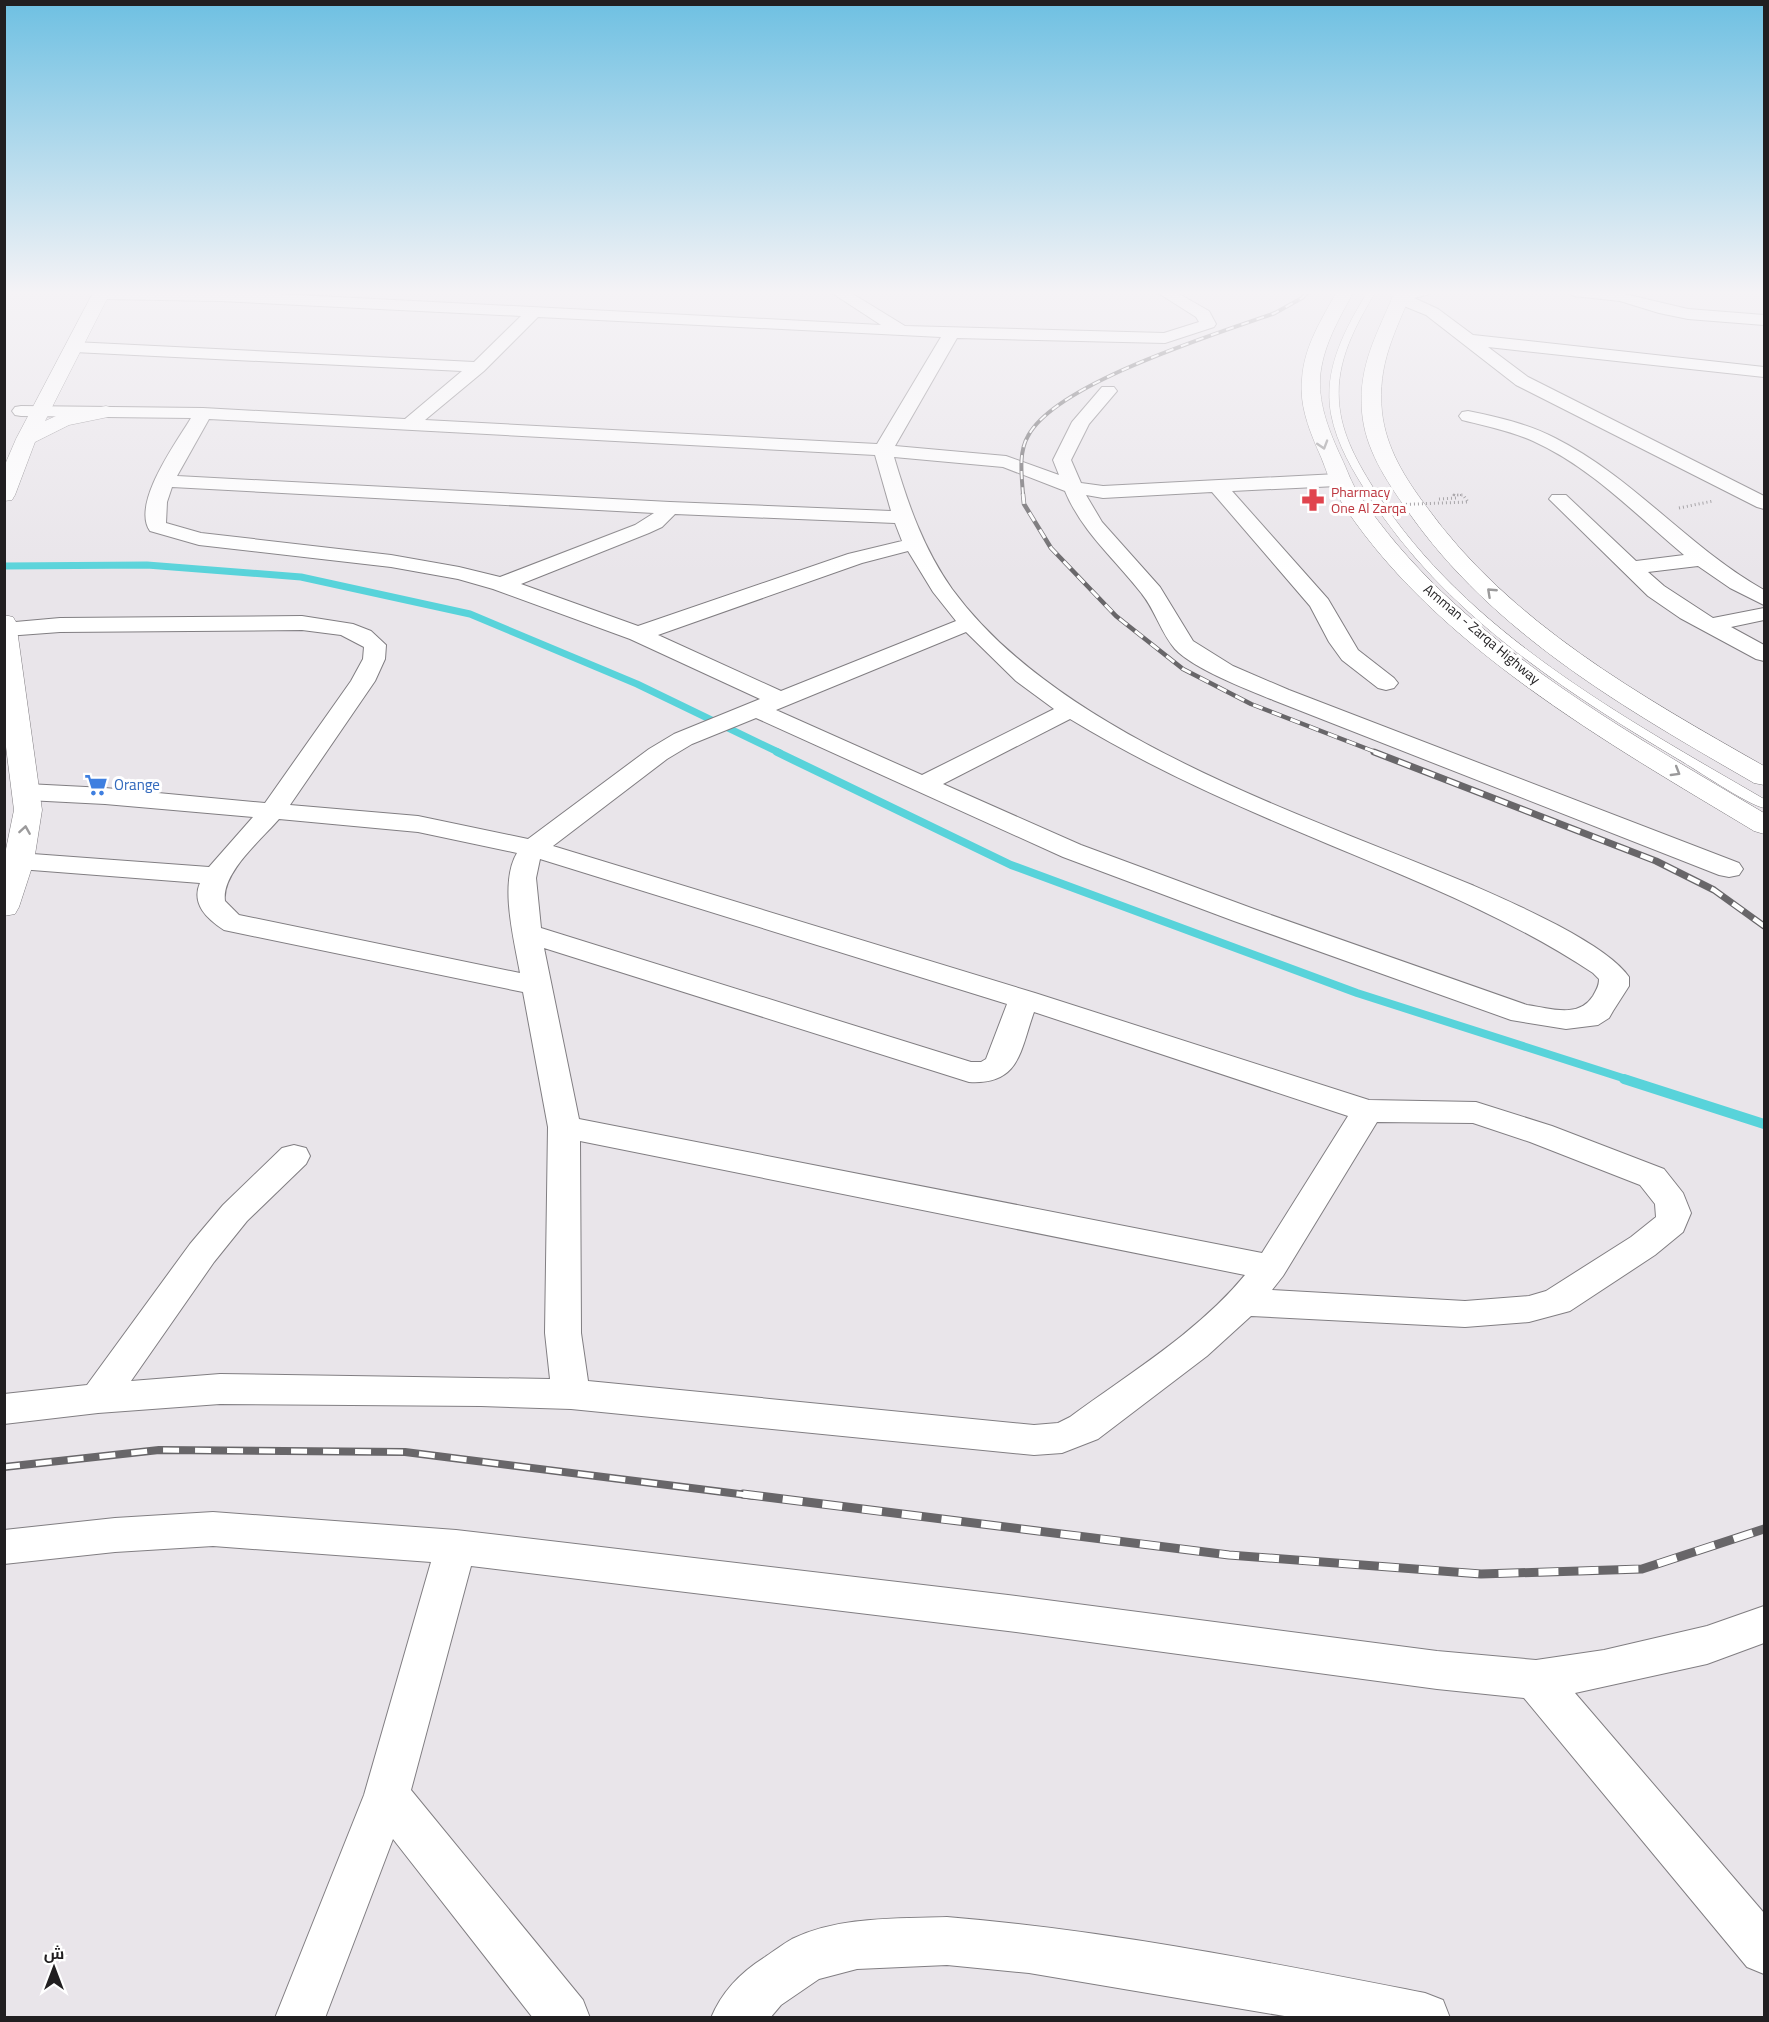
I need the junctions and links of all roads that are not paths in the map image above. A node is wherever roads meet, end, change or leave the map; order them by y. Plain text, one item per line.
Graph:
1 (46, 385) edge
2 (54, 385) edge
3 (64, 385) edge
4 (456, 385) edge
5 (921, 385) edge
6 (1311, 385) edge
7 (1334, 385) edge
8 (1342, 385) edge
9 (1372, 385) edge
10 (1531, 385) edge
11 (1108, 391) dead end
12 (33, 408) junction
13 (98, 409) junction
14 (203, 413) junction
15 (1468, 416) dead end
16 (409, 424) junction
17 (1624, 432) junction
18 (26, 438) junction
19 (1551, 443) junction
20 (4, 447) edge
21 (883, 450) junction
22 (1337, 480) junction
23 (164, 481) junction
24 (1217, 486) junction
25 (1072, 487) junction
26 (4, 495) edge
27 (1559, 499) dead end
28 (1764, 503) edge
29 (670, 508) junction
30 (902, 517) junction
31 (914, 544) junction
32 (1702, 559) junction
33 (1630, 568) junction
34 (501, 584) junction
35 (1764, 599) edge
36 (1764, 614) edge
37 (969, 623) junction
38 (5, 625) edge
39 (1709, 625) junction
40 (638, 634) junction
41 (1764, 654) edge
42 (1386, 683) dead end
43 (767, 704) junction
44 (1072, 709) junction
45 (1764, 777) edge
46 (925, 783) junction
47 (27, 792) junction
48 (1764, 795) edge
49 (1764, 804) edge
50 (271, 812) junction
51 (1764, 825) edge
52 (533, 848) junction
53 (19, 861) junction
54 (1730, 869) dead end
55 (216, 876) junction
56 (4, 907) edge
57 (527, 933) junction
58 (538, 986) junction
59 (1024, 999) junction
60 (1367, 1111) junction
61 (564, 1127) junction
62 (294, 1156) dead end
63 (1271, 1267) junction
64 (1243, 1302) junction
65 (571, 1394) junction
66 (98, 1398) junction
67 (4, 1409) edge
68 (4, 1546) edge
69 (456, 1546) junction
70 (1761, 1631) edge
71 (1536, 1680) junction
72 (387, 1796) junction
73 (1764, 1950) edge
74 (300, 2018) edge
75 (565, 2018) edge
76 (736, 2018) edge
77 (1425, 2018) edge

1 - 12 main road
2 - 12 main road
3 - 13 main road
4 - 16 street
5 - 21 street
6 -> 22 main road, Amman - Zarqa Highway
7 - 49 lane
8 - 48 lane
45 -> 9 main road
10 - 17 street
11 - 25 street
12 - 13 street
12 - 18 main road
12 - 20 main road
13 - 14 street
13 - 18 main road
14 - 16 street
14 - 23 street
15 - 19 street
16 - 21 street
17 - 19 street
17 - 28 street
18 - 26 main road
19 - 32 street
21 - 25 street
21 - 30 street
22 - 24 street
22 -> 51 main road, Amman - Zarqa Highway
23 - 29 street
23 - 34 street
24 - 25 street
24 - 42 street
25 - 54 street
27 - 33 street
29 - 30 street
29 - 34 street
30 - 31 street
31 - 37 street
31 - 40 street
32 - 33 street
32 - 35 street
33 - 39 street
34 - 40 street
36 - 39 street
37 - 43 street
37 - 44 street
38 - 47 main road
38 - 50 street
39 - 41 street
40 - 43 street
43 - 46 street
43 - 52 street
44 - 46 street
44 - 46 street
47 - 50 street
53 -> 47 main road
50 - 52 street
50 - 55 street
52 - 57 street
52 - 59 street
53 - 55 street
53 - 56 main road
55 - 58 street
57 - 58 street
57 - 59 street
58 - 61 street
59 - 60 street
60 - 63 street
60 - 64 street
61 - 63 street
61 - 65 street
62 - 66 street
63 - 64 street
64 - 65 street
65 - 66 street
66 - 67 street
68 - 69 street
69 - 71 street
69 - 72 street
70 - 71 street
71 - 73 street
72 - 74 street
72 - 75 street
76 - 77 street

